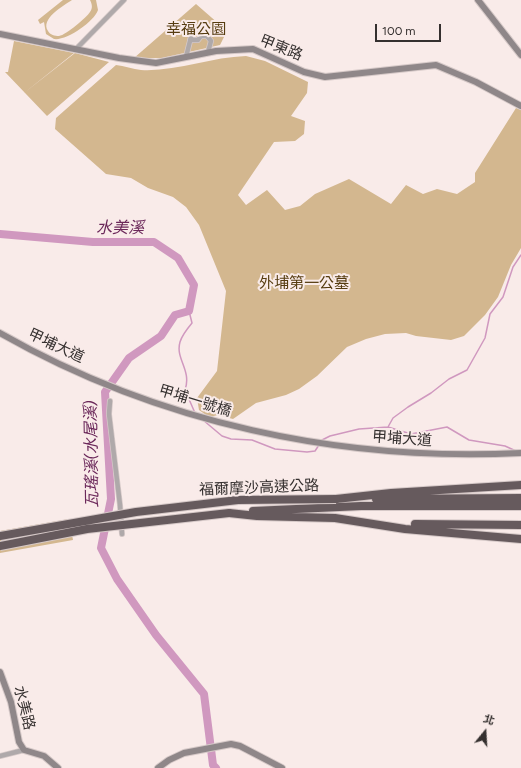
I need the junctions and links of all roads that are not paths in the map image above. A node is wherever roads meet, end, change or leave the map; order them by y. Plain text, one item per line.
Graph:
1 (124, 0) edge
2 (478, 0) edge
3 (192, 33) dead end
4 (0, 34) edge
5 (190, 40) junction
6 (77, 48) junction
7 (208, 52) junction
8 (521, 55) edge
9 (186, 57) junction
10 (521, 106) edge
11 (0, 333) edge
12 (101, 382) joint
13 (110, 401) dead end
14 (283, 437) joint
15 (521, 453) edge
16 (521, 485) edge
17 (521, 498) edge
18 (336, 499) junction
19 (521, 506) edge
20 (229, 513) junction
21 (374, 525) junction
22 (521, 525) edge
23 (122, 534) dead end
24 (0, 536) edge
25 (521, 539) edge
26 (0, 546) edge
27 (0, 672) edge
28 (24, 750) junction
29 (0, 756) edge
30 (58, 768) edge
31 (158, 768) edge
32 (282, 768) edge

1 - 6 street
2 - 8 street
3 - 5 street
4 - 6 street, 甲東路
5 - 7 street
5 - 9 street
6 - 9 street, 甲東路
7 - 9 street, 甲東路
7 - 10 street, 甲東路
11 - 12 street, 甲埔大道
12 - 14 street, 甲埔一號橋
13 - 23 street
14 - 15 street, 甲埔大道
16 - 18 highway
17 - 18 highway, 福爾摩沙高速公路
18 - 24 highway, 福爾摩沙高速公路, bridge
19 - 20 highway, 福爾摩沙高速公路
20 - 21 highway
20 - 26 highway, 福爾摩沙高速公路, bridge
21 - 22 highway
21 - 25 highway
27 - 28 street, 水美路
28 - 29 street, 水美路
28 - 30 street, 水美路
31 - 32 street

